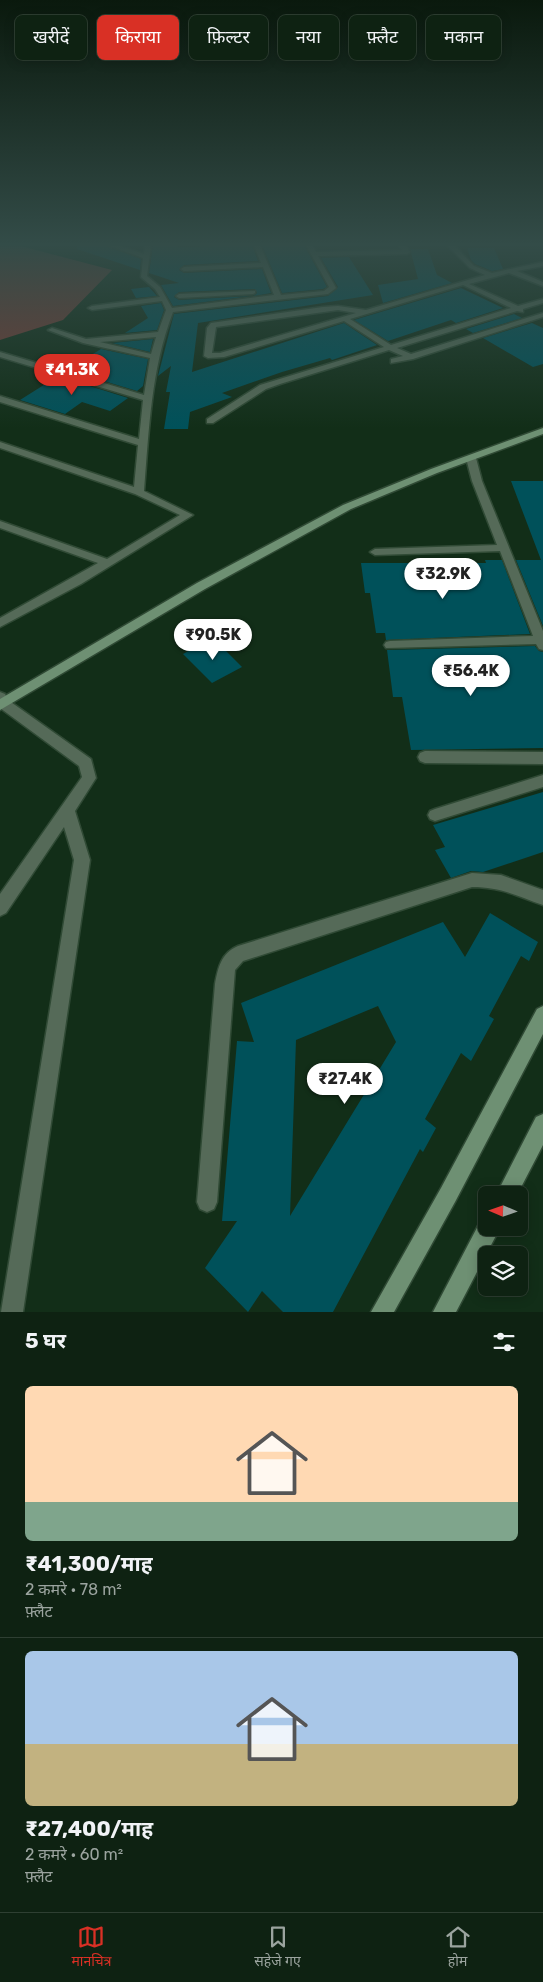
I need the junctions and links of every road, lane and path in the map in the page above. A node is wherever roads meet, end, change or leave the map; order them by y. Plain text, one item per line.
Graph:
1 (106, 306) edge
2 (168, 306) edge
3 (195, 306) edge
4 (387, 306) edge
5 (512, 306) edge
6 (527, 306) edge
7 (92, 308) dead end
8 (518, 309) junction
9 (170, 310) junction
10 (368, 312) junction
11 (539, 316) edge
12 (344, 318) junction
13 (52, 330) dead end
14 (160, 334) junction
15 (86, 341) junction
16 (391, 348) junction
17 (0, 354) edge
18 (410, 357) junction
19 (156, 358) junction
20 (394, 361) dead end
21 (0, 399) edge
22 (148, 399) junction
23 (210, 421) dead end
24 (543, 431) edge
25 (144, 444) junction
26 (0, 445) edge
27 (471, 458) junction
28 (139, 492) junction
29 (0, 524) edge
30 (505, 548) junction
31 (375, 552) dead end
32 (108, 563) junction
33 (0, 623) edge
34 (542, 643) edge
35 (390, 644) dead end
36 (1, 702) edge
37 (425, 757) dead end
38 (543, 758) edge
39 (543, 781) edge
40 (67, 811) junction
41 (435, 815) dead end
42 (543, 898) edge
43 (0, 908) edge
44 (543, 1015) edge
45 (543, 1124) edge
46 (511, 1186) edge
47 (207, 1202) dead end
48 (484, 1236) edge
49 (12, 1312) edge
50 (382, 1312) edge
51 (444, 1312) edge

1 - 7 street
2 - 9 street
3 - 9 street
4 - 10 street
5 - 8 street
6 - 8 street
8 - 11 street
8 - 16 street
9 - 14 street
10 - 12 street
10 - 12 street
11 - 18 street
12 - 16 street
13 - 15 street
14 - 15 street
14 - 19 street
15 - 19 street
16 - 18 street
16 - 23 street
17 - 22 street
18 - 20 street
19 - 22 street
21 - 25 street
22 - 25 street
24 - 27 street
25 - 28 street
26 - 28 street
27 - 30 street
27 - 36 street
28 - 32 street
29 - 32 street
30 - 31 street
30 - 34 street
32 - 33 street
34 - 35 street
36 - 40 street
37 - 38 street
39 - 41 street
40 - 43 street
40 - 49 street
42 - 47 street
44 - 50 street
45 - 46 street
48 - 51 street

